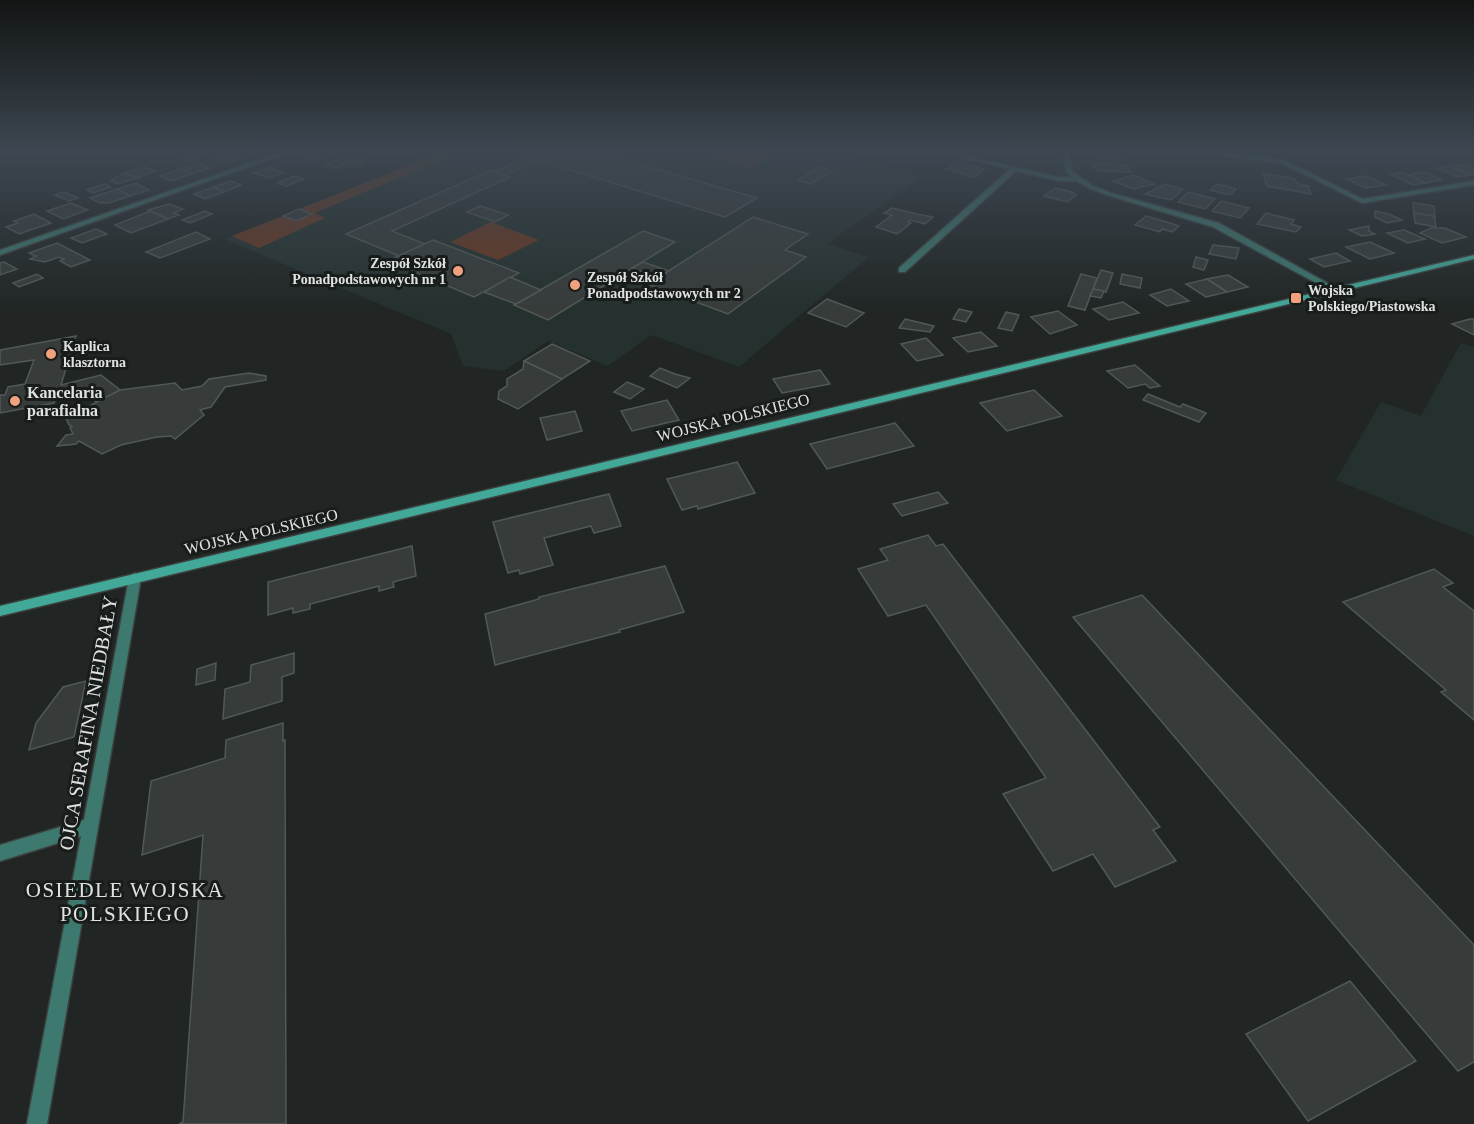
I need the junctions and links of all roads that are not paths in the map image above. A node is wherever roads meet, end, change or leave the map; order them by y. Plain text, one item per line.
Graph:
1 (138, 204) edge
2 (975, 204) edge
3 (1145, 204) edge
4 (0, 253) edge
5 (1474, 257) edge
6 (902, 270) dead end
7 (1334, 289) junction
8 (135, 578) junction
9 (0, 611) edge
10 (91, 825) junction
11 (0, 853) edge
12 (37, 1124) edge

1 - 4 street
2 - 6 street
3 - 7 street
5 - 7 main road, WOJSKA POLSKIEGO
7 - 8 main road, WOJSKA POLSKIEGO
8 - 9 main road, WOJSKA POLSKIEGO
8 - 10 street, OJCA SERAFINA NIEDBAŁY
10 - 11 street
10 - 12 street, OJCA SERAFINA NIEDBAŁY

